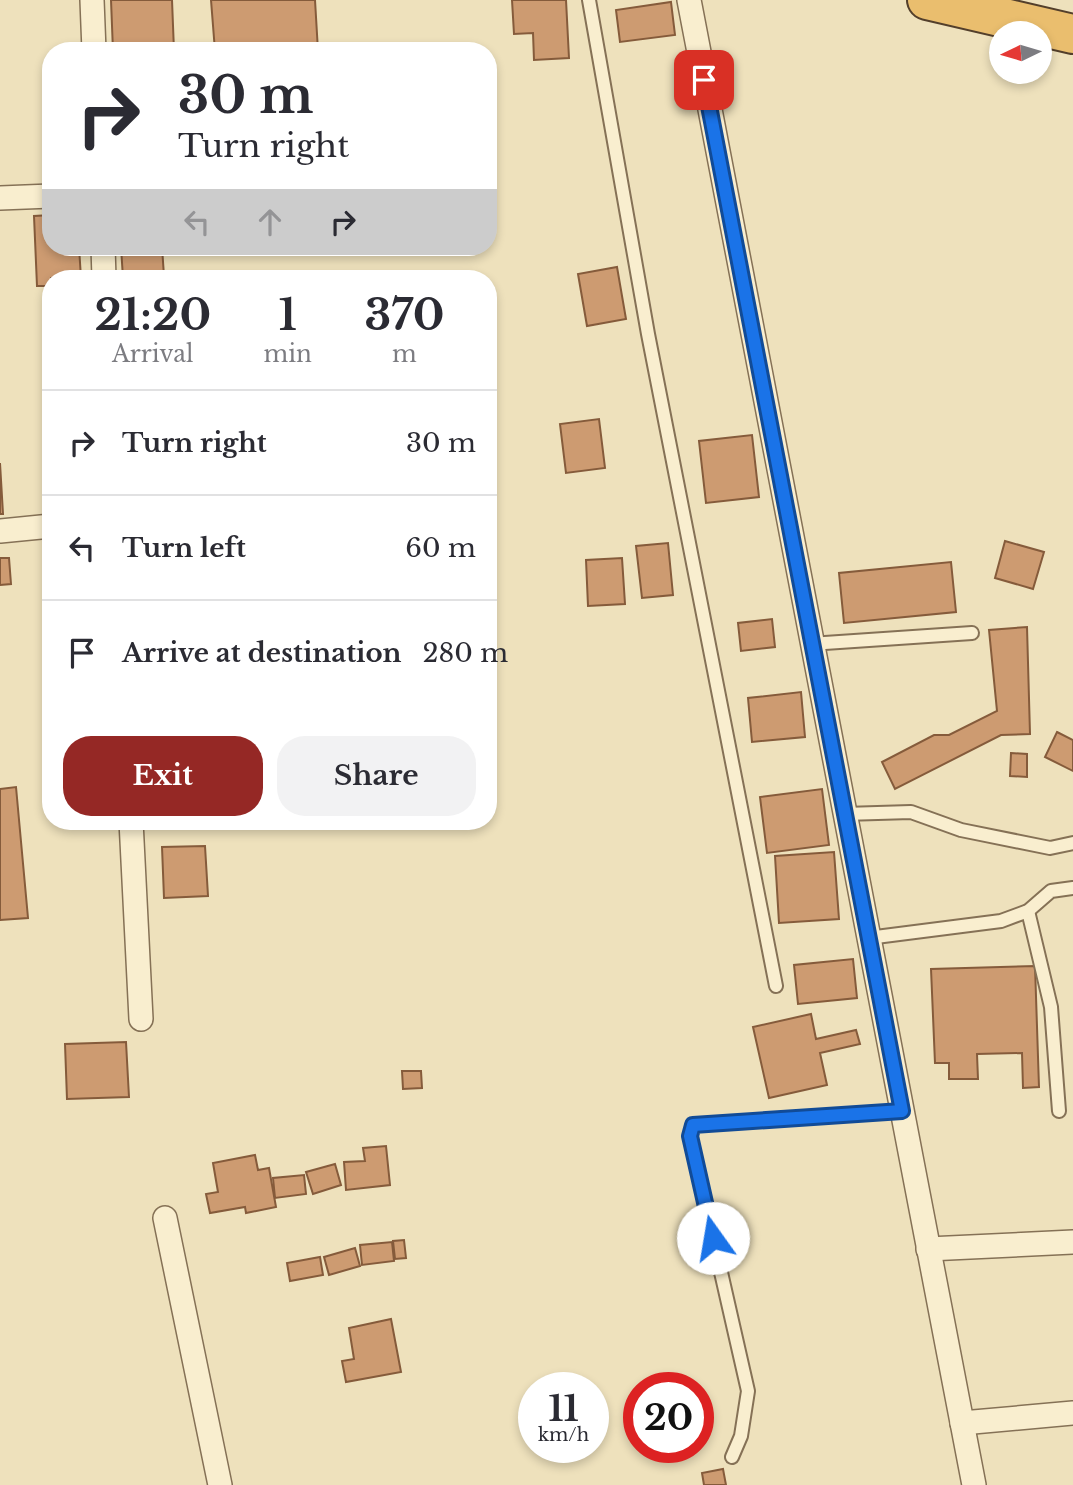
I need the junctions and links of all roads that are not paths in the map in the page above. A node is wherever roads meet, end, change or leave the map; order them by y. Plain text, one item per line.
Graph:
1 (92, 0) edge
2 (589, 0) edge
3 (689, 0) edge
4 (927, 0) edge
5 (1042, 0) edge
6 (1073, 7) edge
7 (1073, 34) edge
8 (94, 42) edge
9 (42, 196) edge
10 (0, 198) edge
11 (42, 527) edge
12 (0, 531) edge
13 (972, 633) dead end
14 (810, 644) junction
15 (844, 814) junction
16 (131, 830) edge
17 (1073, 843) edge
18 (1073, 888) edge
19 (1028, 911) junction
20 (868, 938) junction
21 (776, 986) dead end
22 (141, 1019) dead end
23 (902, 1111) junction
24 (1059, 1111) dead end
25 (165, 1218) dead end
26 (1073, 1242) edge
27 (928, 1249) junction
28 (1073, 1413) edge
29 (962, 1423) junction
30 (732, 1457) dead end
31 (220, 1485) edge
32 (974, 1485) edge

1 - 8 street
2 - 21 lane
3 - 14 street
4 - 7 highway
5 - 6 highway
9 - 10 street
11 - 12 street
13 - 14 lane
14 - 15 street
15 - 17 lane
15 - 20 street
16 - 22 street
18 - 19 lane
19 - 20 lane
19 - 24 lane
20 - 23 street
23 - 27 street
23 - 30 lane
25 - 31 street
26 - 27 street
27 - 29 street
28 - 29 street
29 - 32 street

